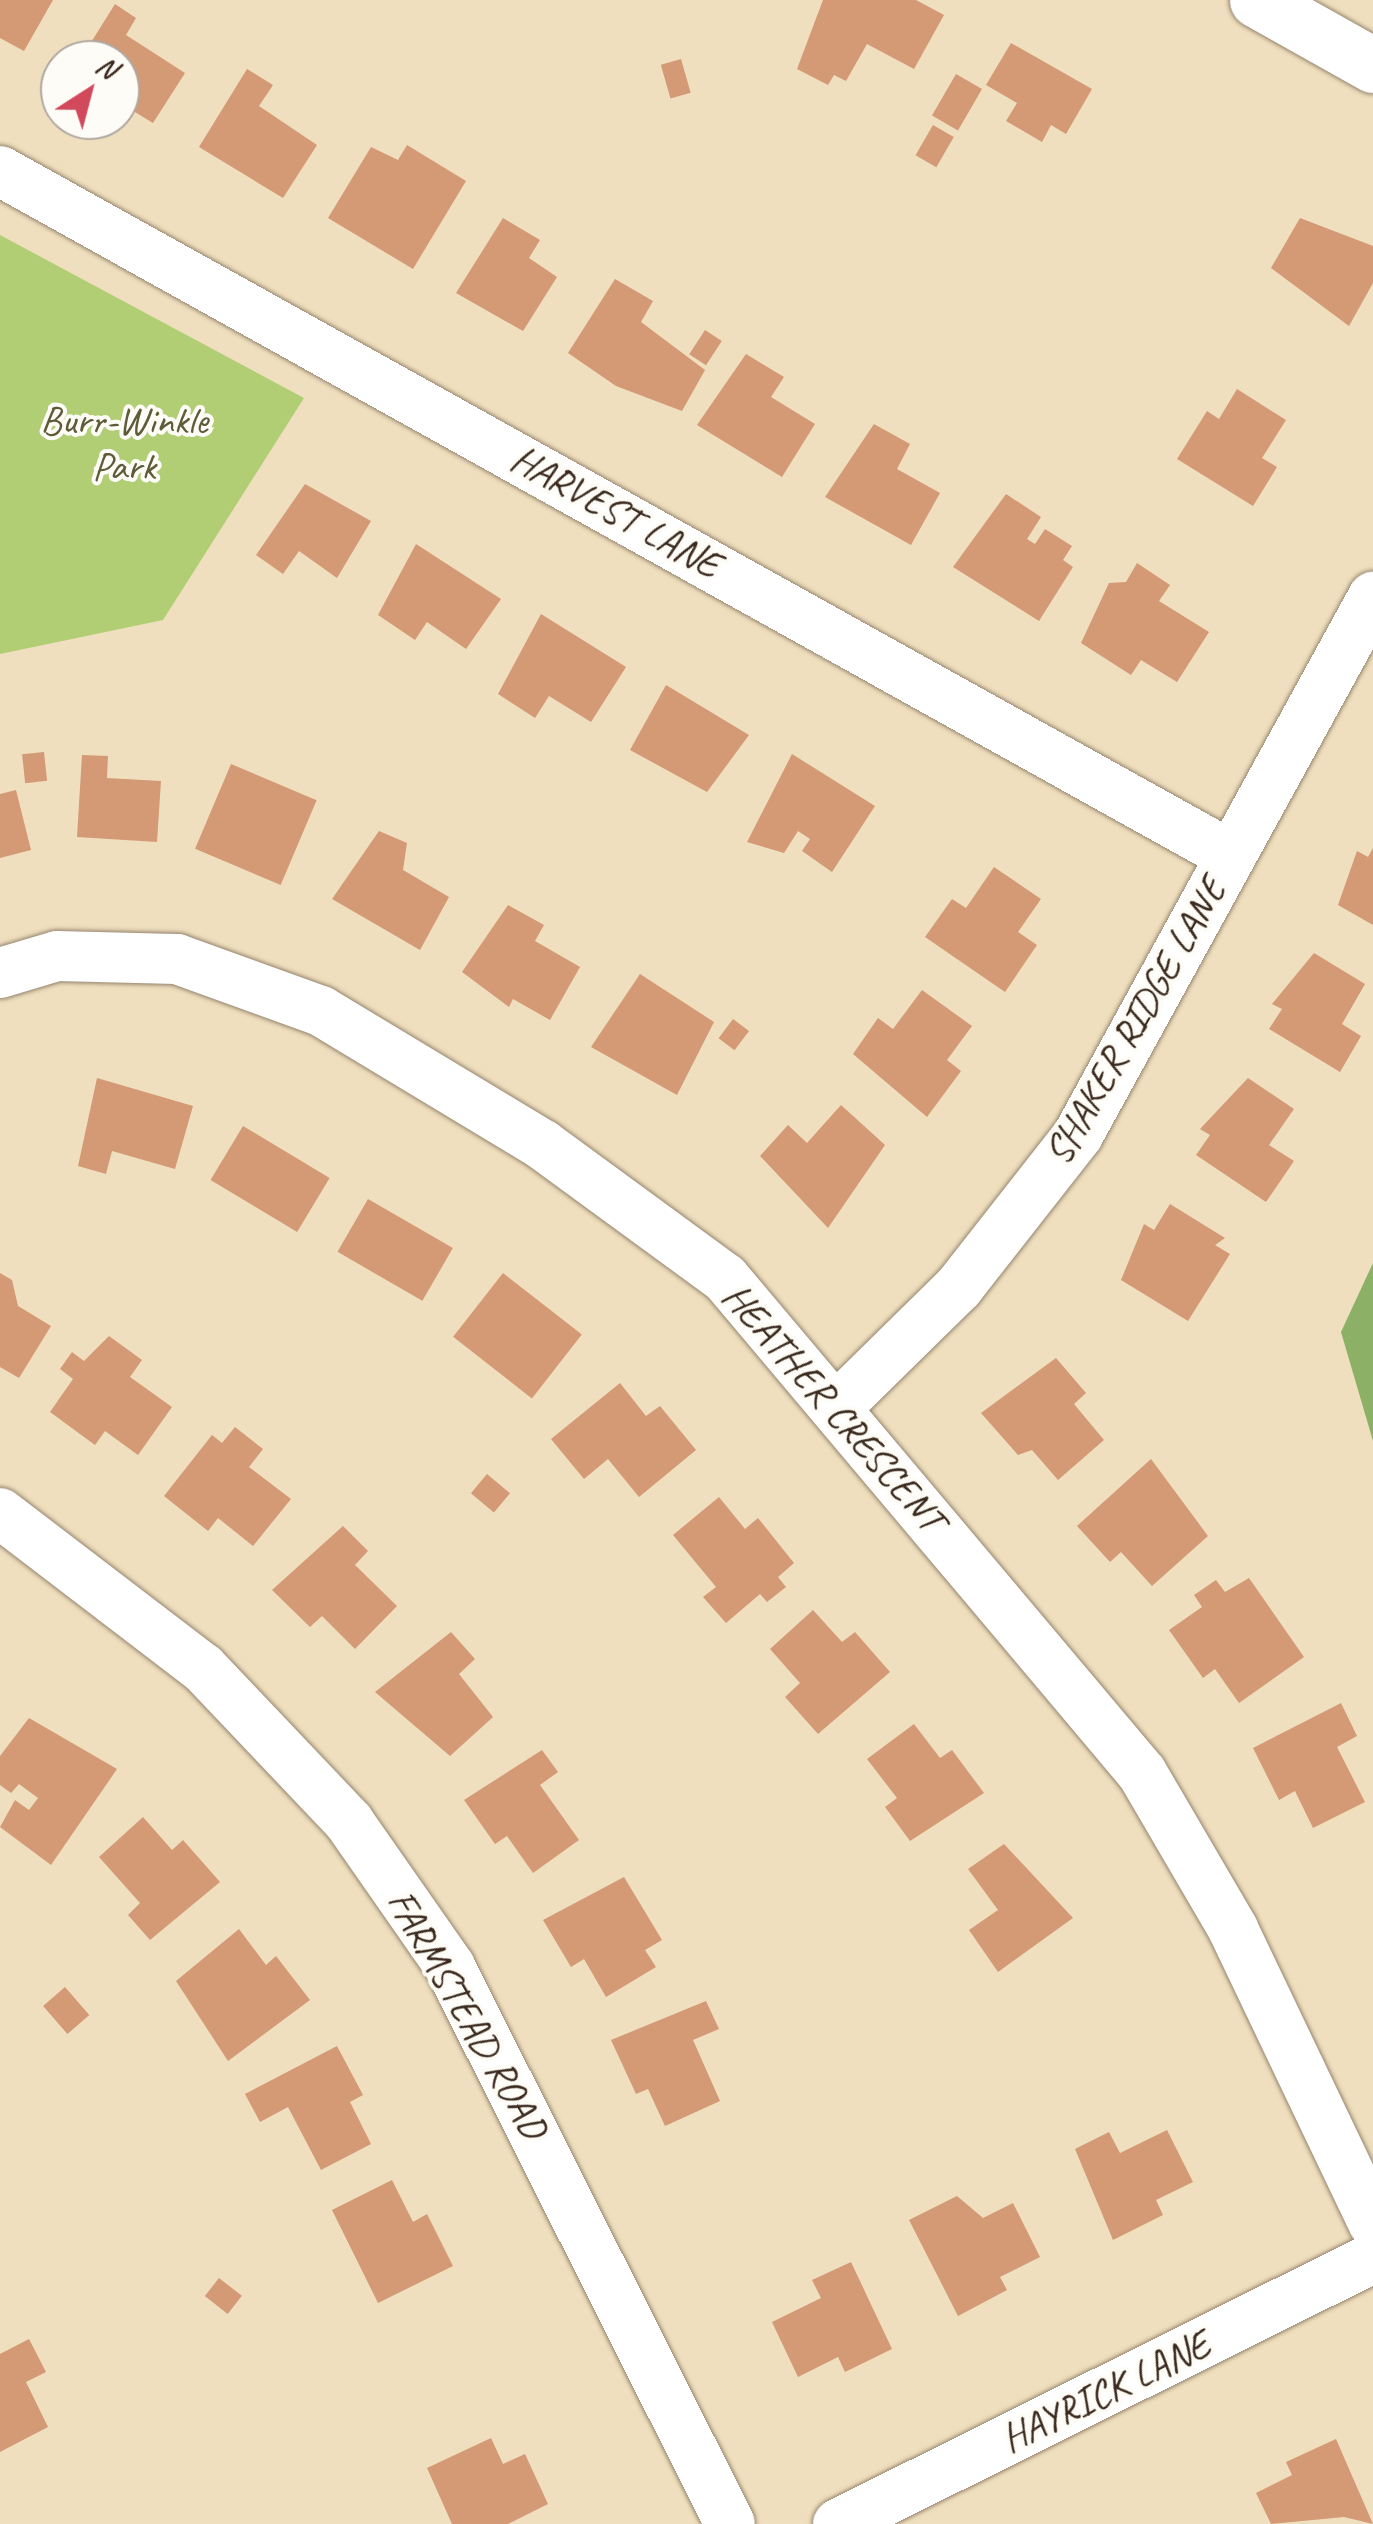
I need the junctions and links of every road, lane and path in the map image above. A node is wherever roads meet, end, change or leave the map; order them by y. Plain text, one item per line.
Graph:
1 (1257, 0) edge
2 (1373, 65) edge
3 (0, 171) edge
4 (1373, 597) edge
5 (1230, 855) junction
6 (0, 973) edge
7 (840, 1404) junction
8 (0, 1513) edge
9 (1373, 2224) edge
10 (1373, 2258) edge
11 (730, 2524) edge
12 (838, 2524) edge

1 - 2 street
3 - 5 street, HARVEST LANE
4 - 5 street, SHAKER RIDGE LANE
5 - 7 street, SHAKER RIDGE LANE
6 - 7 street, HEATHER CRESCENT
7 - 9 street, HEATHER CRESCENT
8 - 11 street, FARMSTEAD ROAD
10 - 12 street, HAYRICK LANE

